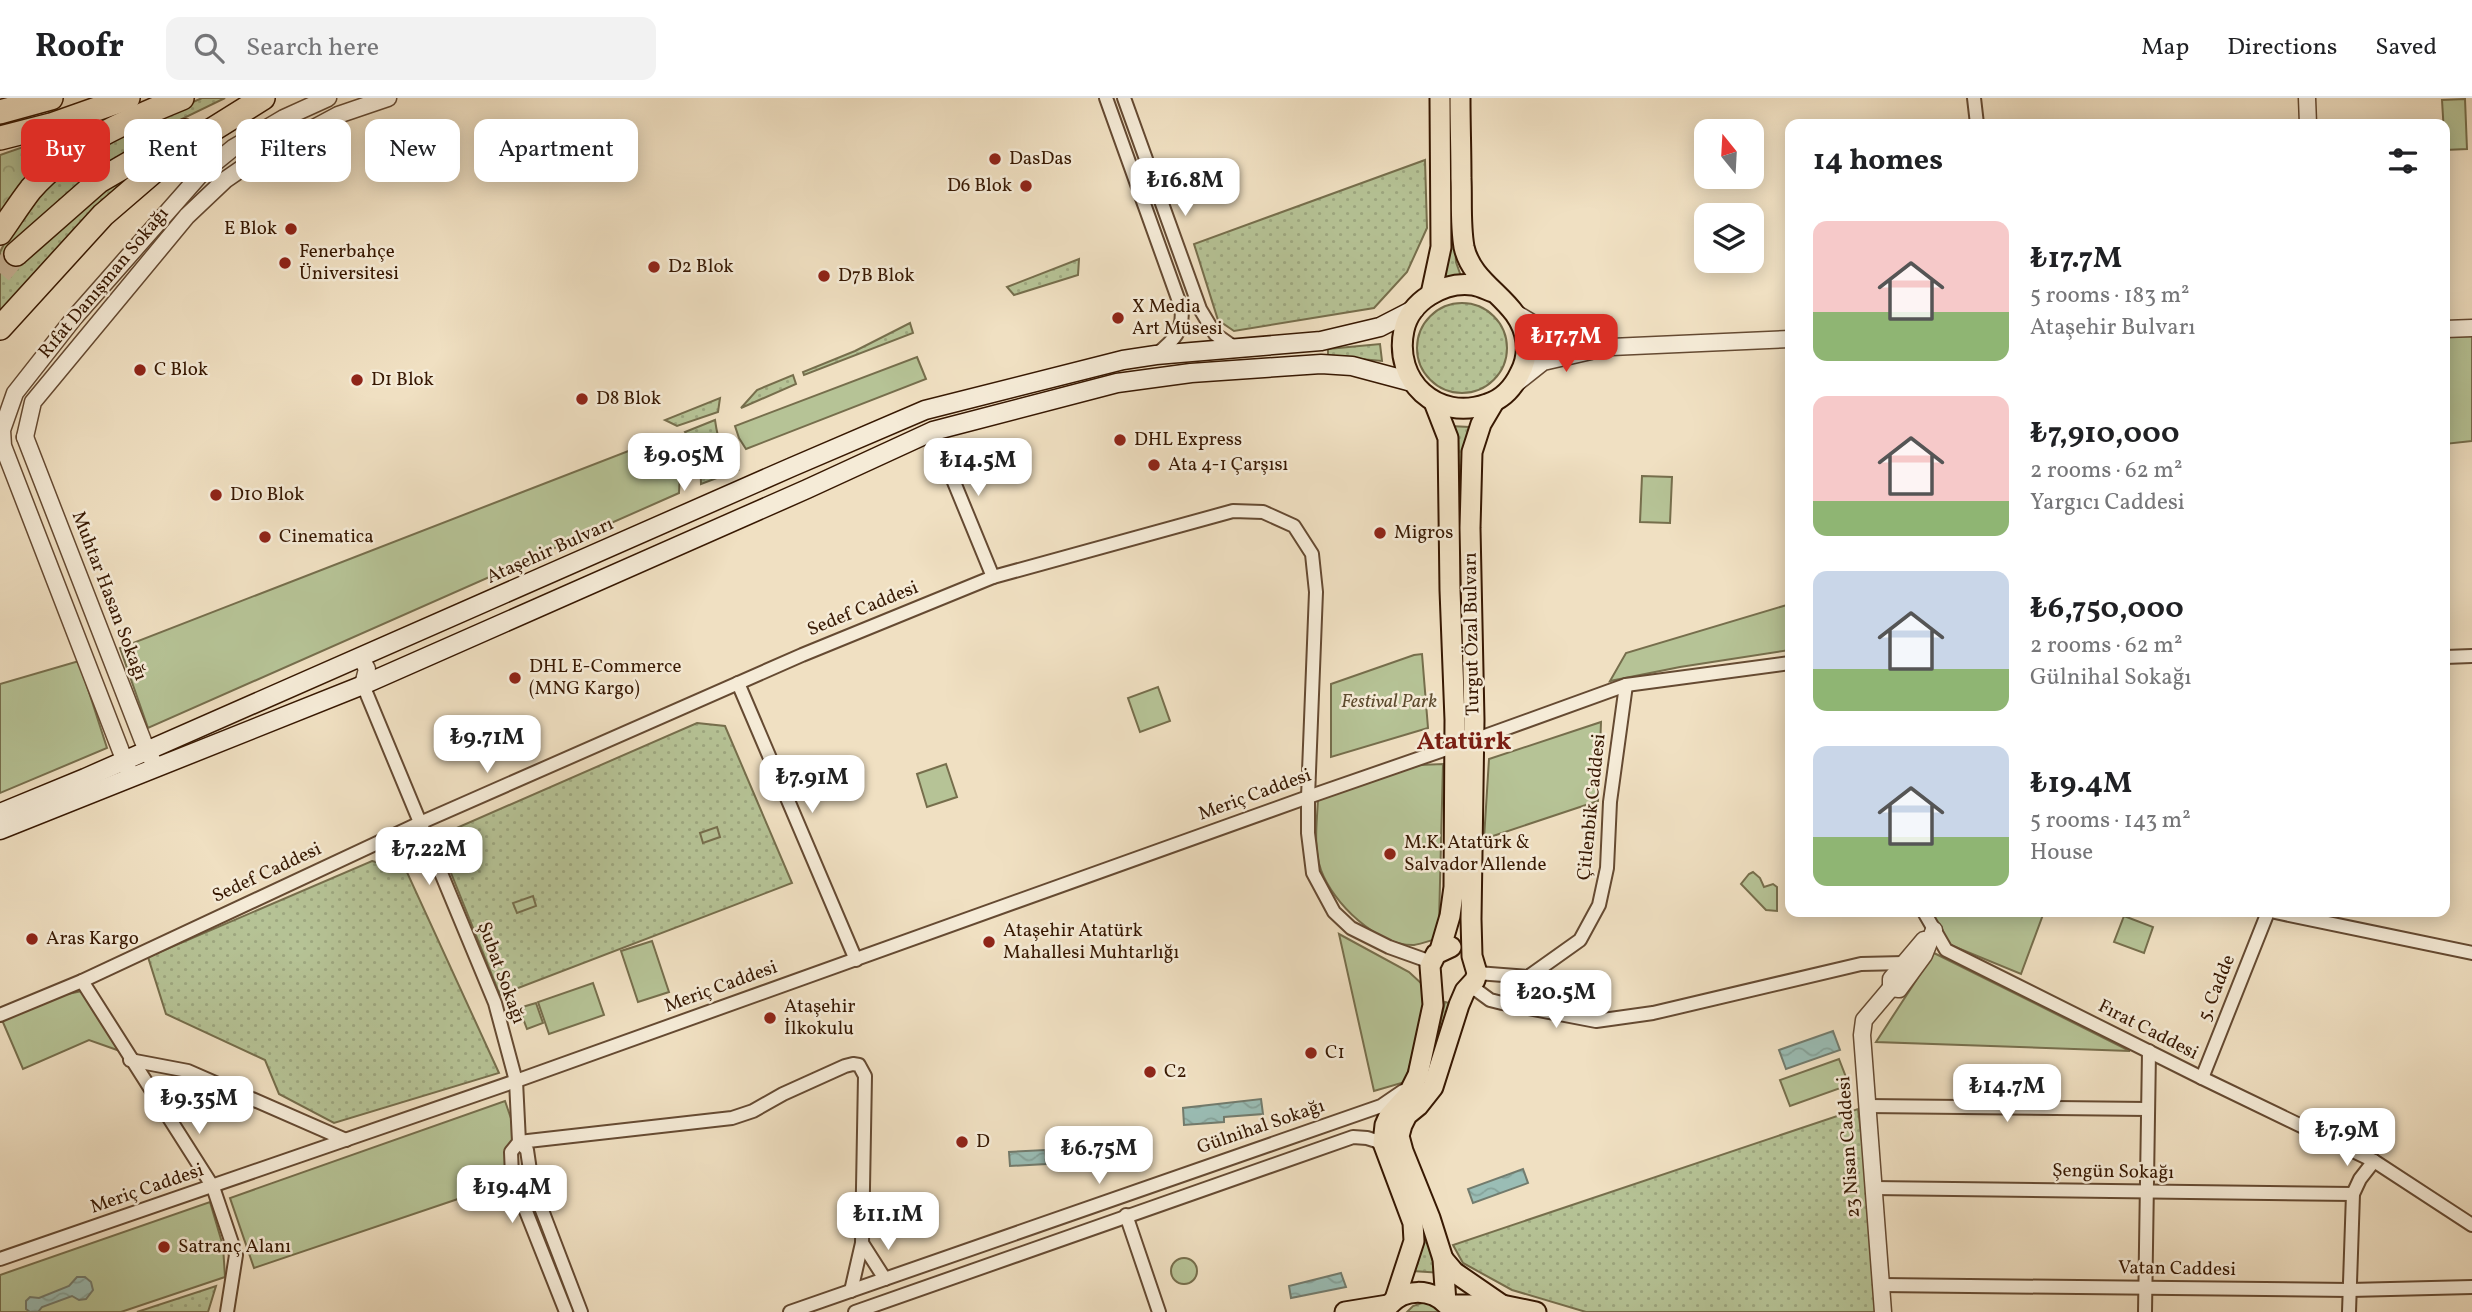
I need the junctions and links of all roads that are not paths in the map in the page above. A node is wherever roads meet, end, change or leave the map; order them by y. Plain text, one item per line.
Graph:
1 (51, 98) edge
2 (128, 98) edge
3 (182, 98) edge
4 (242, 98) edge
5 (262, 98) edge
6 (328, 98) edge
7 (388, 98) edge
8 (1106, 98) edge
9 (1124, 98) edge
10 (1440, 98) edge
11 (1460, 98) edge
12 (1975, 98) edge
13 (2307, 98) edge
14 (0, 112) edge
15 (1977, 119) edge
16 (2308, 119) edge
17 (0, 138) edge
18 (0, 233) tunnel mouth
19 (16, 254) tunnel mouth
20 (1493, 292) junction
21 (1431, 294) junction
22 (1415, 309) junction
23 (1517, 314) junction
24 (0, 328) edge
25 (2450, 328) edge
26 (2472, 328) edge
27 (1785, 339) edge
28 (1611, 347) junction
29 (1235, 348) junction
30 (1156, 355) junction
31 (1412, 382) junction
32 (1513, 386) junction
33 (15, 393) junction
34 (1434, 402) junction
35 (1494, 402) junction
36 (925, 410) junction
37 (0, 412) edge
38 (1, 430) edge
39 (933, 430) junction
40 (25, 437) junction
41 (993, 577) junction
42 (2472, 656) edge
43 (2450, 657) edge
44 (361, 658) junction
45 (1785, 664) edge
46 (738, 683) junction
47 (363, 685) junction
48 (1626, 685) junction
49 (1464, 743) junction
50 (148, 750) junction
51 (124, 761) junction
52 (156, 768) junction
53 (131, 778) junction
54 (1308, 797) junction
55 (0, 813) edge
56 (420, 822) junction
57 (0, 831) edge
58 (1927, 917) edge
59 (2266, 917) edge
60 (2299, 917) edge
61 (1934, 930) junction
62 (2472, 953) edge
63 (856, 960) junction
64 (1434, 963) junction
65 (1904, 963) junction
66 (1471, 977) junction
67 (82, 981) junction
68 (1891, 988) junction
69 (0, 1015) edge
70 (2149, 1051) junction
71 (130, 1060) junction
72 (1418, 1075) junction
73 (2202, 1078) junction
74 (516, 1081) junction
75 (1867, 1106) junction
76 (2148, 1109) junction
77 (346, 1140) junction
78 (519, 1142) junction
79 (1383, 1143) junction
80 (2374, 1161) junction
81 (213, 1187) junction
82 (1873, 1188) junction
83 (2147, 1192) junction
84 (2353, 1194) junction
85 (1126, 1215) junction
86 (2472, 1225) edge
87 (862, 1243) junction
88 (0, 1259) edge
89 (1443, 1259) junction
90 (885, 1279) junction
91 (1881, 1285) junction
92 (2145, 1287) junction
93 (2472, 1287) edge
94 (2350, 1290) junction
95 (850, 1291) junction
96 (1389, 1305) edge
97 (1502, 1305) junction
98 (1449, 1307) edge
99 (227, 1312) edge
100 (566, 1312) edge
101 (581, 1312) edge
102 (790, 1312) edge
103 (855, 1312) edge
104 (1159, 1312) edge
105 (1345, 1312) edge
106 (1535, 1312) edge
107 (1883, 1312) edge
108 (2145, 1312) edge
109 (2349, 1312) edge

1 - 14 highway
2 - 17 highway
3 - 18 highway
4 - 19 highway
5 - 24 highway
6 - 33 street, Rıfat Danışman Sokağı
7 - 40 street, Rıfat Danışman Sokağı
8 - 30 street
9 - 29 street
10 - 21 main road
11 - 20 main road
12 - 15 street
13 - 16 street
20 - 21 main road
20 - 23 main road
21 - 22 main road
22 - 29 main road, Ataşehir Bulvarı
22 - 31 main road
23 - 28 street
23 - 32 main road, Turgut Özal Bulvarı
25 - 26 street
27 - 28 street
28 - 32 street
29 - 30 main road, Ataşehir Bulvarı
30 - 36 main road, Ataşehir Bulvarı
31 - 34 main road, Turgut Özal Bulvarı
31 - 39 main road
32 - 35 main road, Turgut Özal Bulvarı
33 - 37 street, Rıfat Danışman Sokağı
33 - 38 street, Rıfat Danışman Sokağı
34 - 35 main road, Turgut Özal Bulvarı
34 - 49 main road, Turgut Özal Bulvarı
35 - 49 main road, Turgut Özal Bulvarı
36 - 39 main road
36 - 44 main road, Ataşehir Bulvarı
38 - 40 street
38 - 51 street
39 - 41 street
39 - 47 main road
40 - 50 street, Muhtar Hasan Sokağı
41 - 46 street, Sedef Caddesi
41 - 54 street, Sedef Caddesi
42 - 43 street
44 - 47 street
44 - 50 main road, Ataşehir Bulvarı
45 - 48 street, Meriç Caddesi
46 - 56 street, Sedef Caddesi
46 - 63 street
47 - 52 main road
47 - 56 street, Şubat Sokağı
48 - 49 street, Meriç Caddesi
48 - 66 street, Çitlenbik Caddesi
49 - 54 street, Meriç Caddesi
49 - 64 main road, Turgut Özal Bulvarı
49 - 66 main road, Turgut Özal Bulvarı
50 - 51 main road, Ataşehir Bulvarı
50 - 52 street, Muhtar Hasan Sokağı
51 - 53 street
51 - 55 main road, Ataşehir Bulvarı
52 - 53 main road
53 - 57 main road
54 - 63 street, Meriç Caddesi
54 - 64 street, Sedef Caddesi
56 - 67 street, Sedef Caddesi
56 - 74 street, Şubat Sokağı
58 - 61 street, Fırat Caddesi
59 - 73 street, 5. Cadde
60 - 62 street
61 - 65 street
61 - 68 street
61 - 70 street, Fırat Caddesi
63 - 74 street, Meriç Caddesi
64 - 66 main road
64 - 66 main road
64 - 72 main road, Turgut Özal Bulvarı
65 - 66 street
65 - 68 street
66 - 89 main road, Turgut Özal Bulvarı
67 - 69 street, Sedef Caddesi
67 - 71 street
68 - 75 street, 23 Nisan Caddesi
70 - 73 street, Fırat Caddesi
70 - 76 street
71 - 77 street
71 - 81 street
72 - 79 main road, Turgut Özal Bulvarı
72 - 90 street, Gülnihal Sokağı
73 - 80 street, Fırat Caddesi
74 - 77 street, Meriç Caddesi
74 - 78 street, Şubat Sokağı
75 - 76 street
75 - 82 street, 23 Nisan Caddesi
76 - 83 street
77 - 81 street, Meriç Caddesi
78 - 87 street
78 - 100 street
78 - 101 street
79 - 85 street, Gülnihal Sokağı
79 - 96 main road
80 - 84 street
80 - 86 street, Fırat Caddesi
81 - 88 street, Meriç Caddesi
81 - 99 street
82 - 83 street, Şengün Sokağı
82 - 91 street, 23 Nisan Caddesi
83 - 84 street, Şengün Sokağı
83 - 92 street
84 - 94 street
85 - 103 street, Gülnihal Sokağı
85 - 104 street
87 - 90 street
87 - 95 street
89 - 97 main road
89 - 98 main road, Turgut Özal Bulvarı
90 - 95 street, Gülnihal Sokağı
91 - 92 street, Vatan Caddesi
91 - 107 street, 23 Nisan Caddesi
92 - 94 street, Vatan Caddesi
92 - 108 street
93 - 94 street, Vatan Caddesi
94 - 109 street
95 - 102 street, Gülnihal Sokağı
96 - 98 main road
96 - 105 main road
97 - 98 main road
97 - 106 main road

